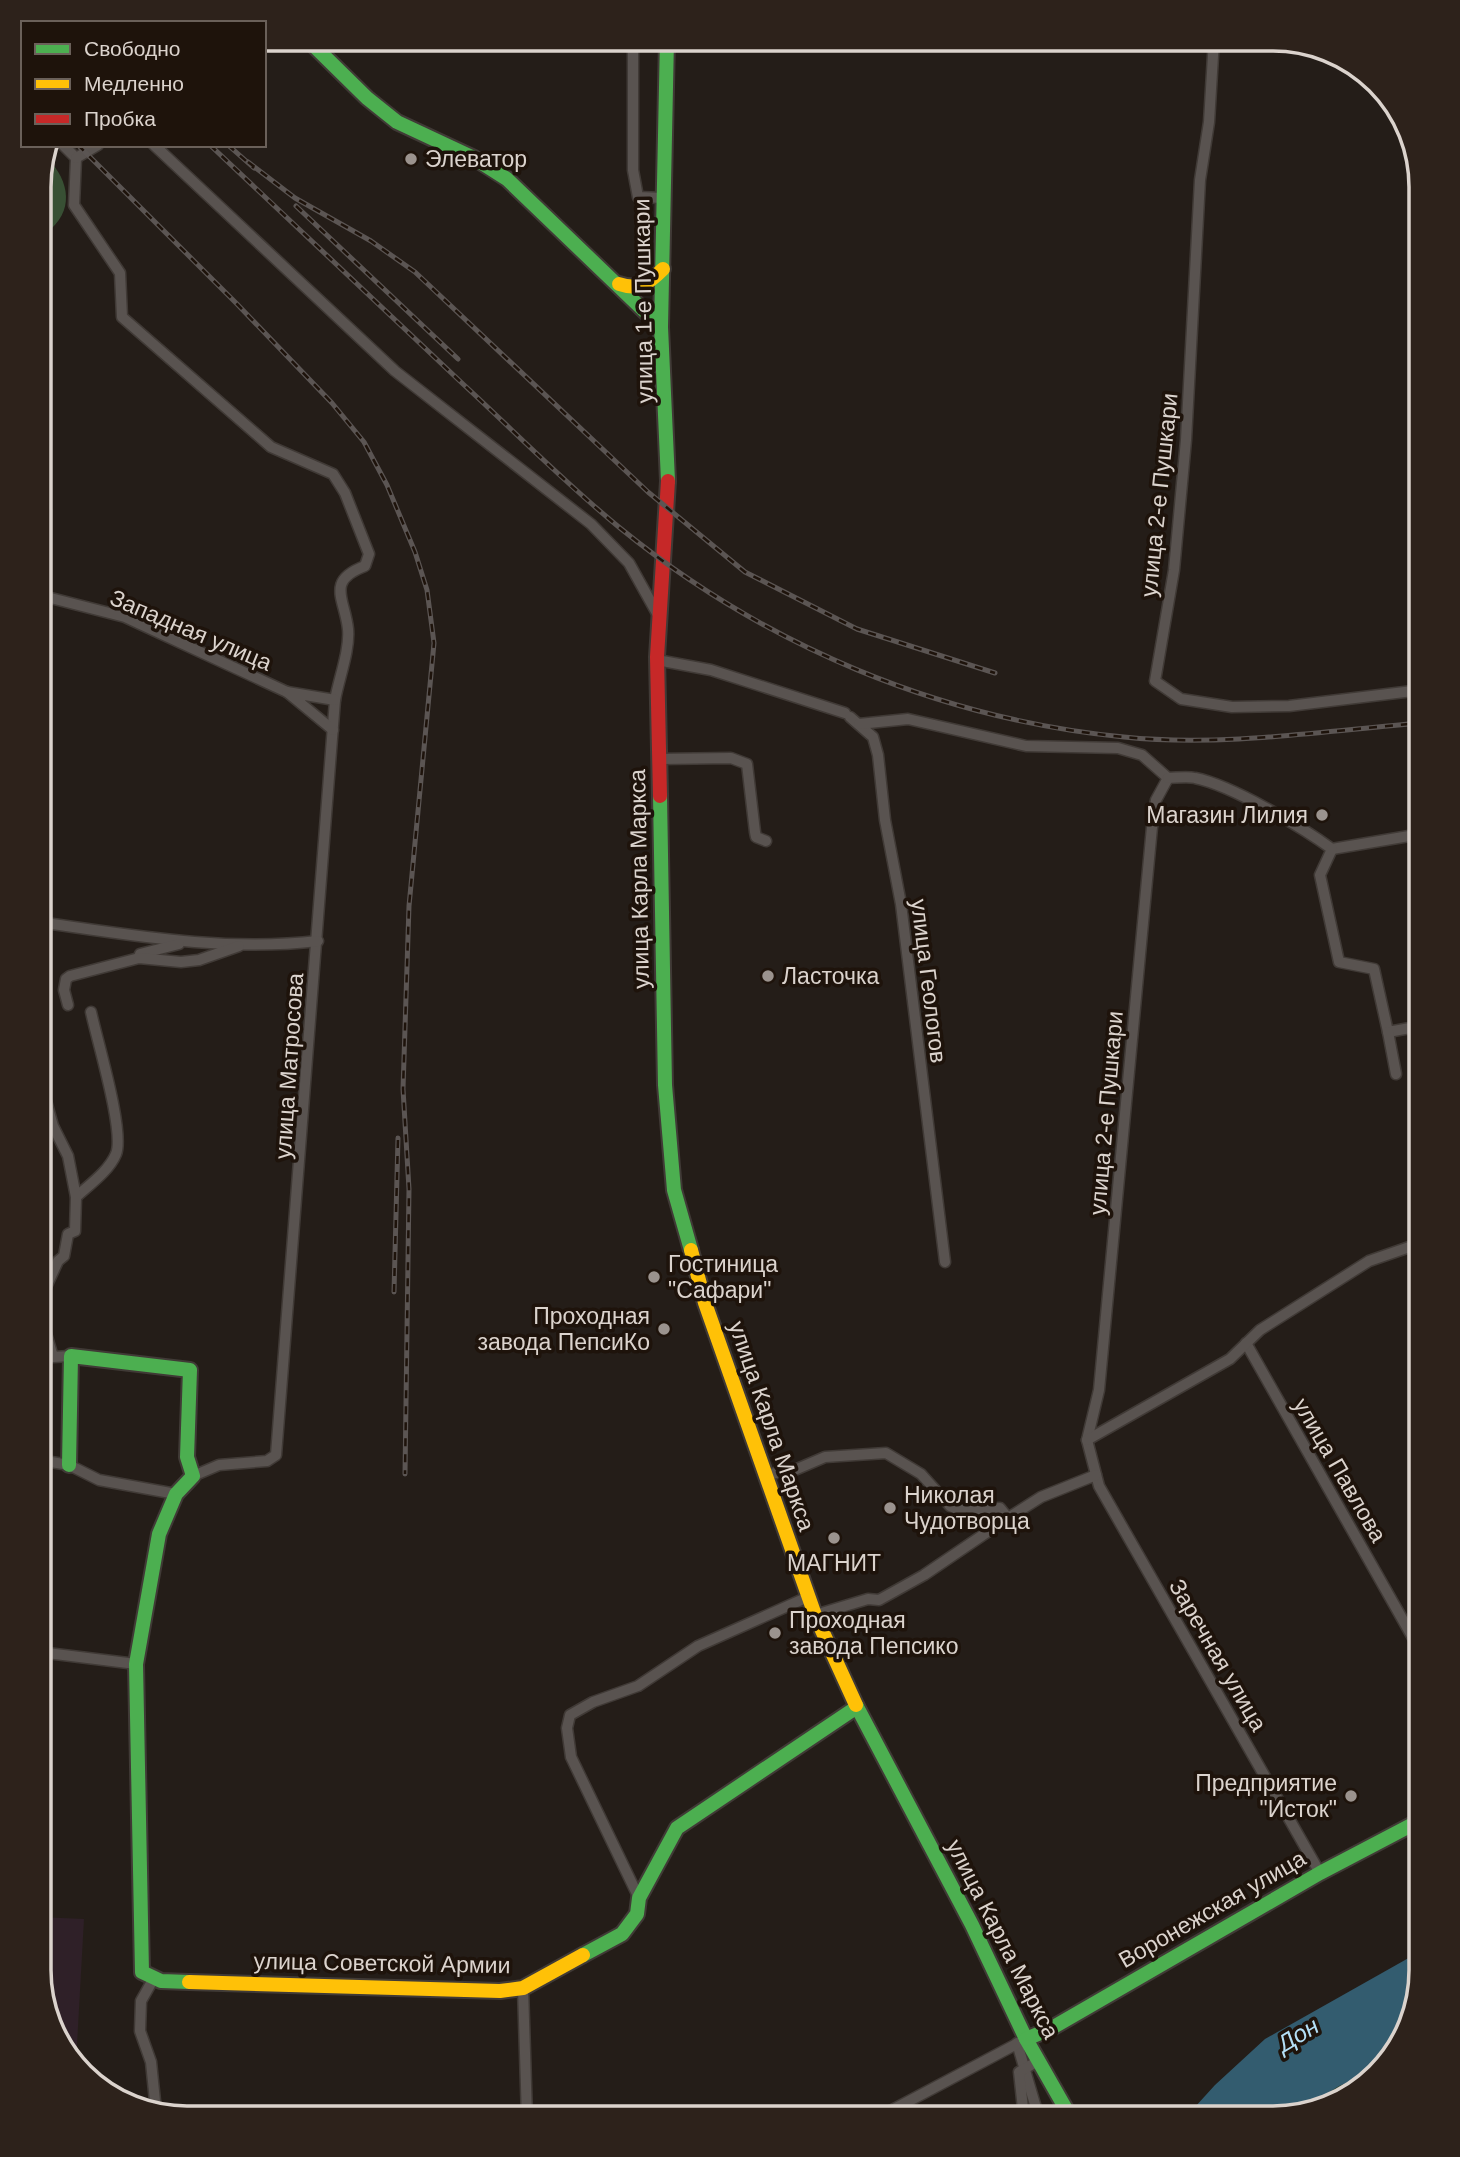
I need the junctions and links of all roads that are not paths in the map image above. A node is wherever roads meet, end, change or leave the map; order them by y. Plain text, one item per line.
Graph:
1 (320, 51) edge
2 (633, 51) edge
3 (667, 51) edge
4 (1213, 51) edge
5 (65, 147) edge
6 (94, 147) edge
7 (156, 147) edge
8 (76, 158) junction
9 (664, 198) junction
10 (663, 270) junction
11 (619, 284) junction
12 (661, 327) junction
13 (665, 562) joint
14 (51, 598) edge
15 (658, 615) junction
16 (657, 660) junction
17 (287, 692) junction
18 (1409, 692) edge
19 (335, 699) junction
20 (851, 718) junction
21 (333, 730) junction
22 (659, 760) junction
23 (1168, 778) junction
24 (1409, 836) edge
25 (766, 841) dead end
26 (1332, 849) junction
27 (51, 924) edge
28 (186, 941) junction
29 (318, 941) junction
30 (240, 945) junction
31 (134, 958) junction
32 (68, 1005) dead end
33 (91, 1012) dead end
34 (1409, 1028) edge
35 (1388, 1032) junction
36 (1396, 1074) dead end
37 (51, 1122) edge
38 (76, 1197) junction
39 (1409, 1247) edge
40 (946, 1262) dead end
41 (51, 1276) edge
42 (1246, 1343) junction
43 (51, 1350) edge
44 (71, 1356) junction
45 (1087, 1440) junction
46 (51, 1462) edge
47 (69, 1465) junction
48 (765, 1475) junction
49 (1096, 1475) junction
50 (193, 1476) junction
51 (176, 1494) junction
52 (1008, 1518) junction
53 (808, 1597) junction
54 (815, 1615) junction
55 (1409, 1629) edge
56 (51, 1654) edge
57 (136, 1664) junction
58 (857, 1707) junction
59 (1409, 1827) edge
60 (1320, 1873) junction
61 (639, 1898) junction
62 (154, 1978) junction
63 (523, 1988) junction
64 (1021, 2041) junction
65 (1038, 2061) junction
66 (1024, 2067) junction
67 (155, 2103) edge
68 (527, 2106) edge
69 (899, 2106) edge
70 (1023, 2106) edge
71 (1035, 2106) edge
72 (1065, 2106) edge

1 - 11 main road
2 - 9 street
3 - 9 main road, улица 1-е Пушкари
4 - 18 street, улица 2-е Пушкари
5 - 8 street
6 - 8 street
7 - 15 street
8 - 19 street, улица Матросова
9 - 10 main road, улица 1-е Пушкари
10 - 11 main road
10 - 12 main road, улица 1-е Пушкари
11 - 12 main road
12 - 13 main road, улица 1-е Пушкари
13 - 15 main road, улица Карла Маркса
14 - 17 street, Западная улица
15 - 16 main road, улица Карла Маркса
16 - 20 street
16 - 22 main road, улица Карла Маркса
17 - 19 street
17 - 21 street
19 - 21 street, улица Матросова
20 - 23 street
20 - 40 street, улица Геологов
21 - 29 street, улица Матросова
22 - 25 street
22 - 48 main road, улица Карла Маркса
23 - 26 street
23 - 45 street, улица 2-е Пушкари
24 - 26 street
26 - 35 street
27 - 28 street
28 - 30 street
28 - 31 street
29 - 30 street
29 - 50 street, улица Матросова
30 - 31 street
31 - 32 street
33 - 38 street
34 - 35 street
35 - 36 street
37 - 38 street
38 - 41 street
39 - 42 street
42 - 45 street
42 - 55 street, улица Павлова
43 - 44 street
44 - 47 main road
44 - 50 main road
45 - 49 street, Заречная улица
46 - 47 street
47 - 51 street
48 - 52 street
48 - 53 main road, улица Карла Маркса
49 - 52 street
49 - 60 street, Заречная улица
50 - 51 main road
51 - 57 main road
52 - 54 street
53 - 54 main road, улица Карла Маркса
53 - 61 street
54 - 58 main road, улица Карла Маркса
56 - 57 street
57 - 62 main road
58 - 61 main road, улица Советской Армии
58 - 64 main road, улица Карла Маркса
59 - 60 main road, Воронежская улица
60 - 64 main road, Воронежская улица
61 - 63 main road, улица Советской Армии
62 - 63 main road, улица Советской Армии
62 - 67 street
63 - 68 street
64 - 65 main road, улица Карла Маркса
64 - 66 street, улица Карла Маркса
64 - 69 street
65 - 66 street
65 - 72 main road, улица Карла Маркса
66 - 70 street
66 - 71 street, улица Карла Маркса

